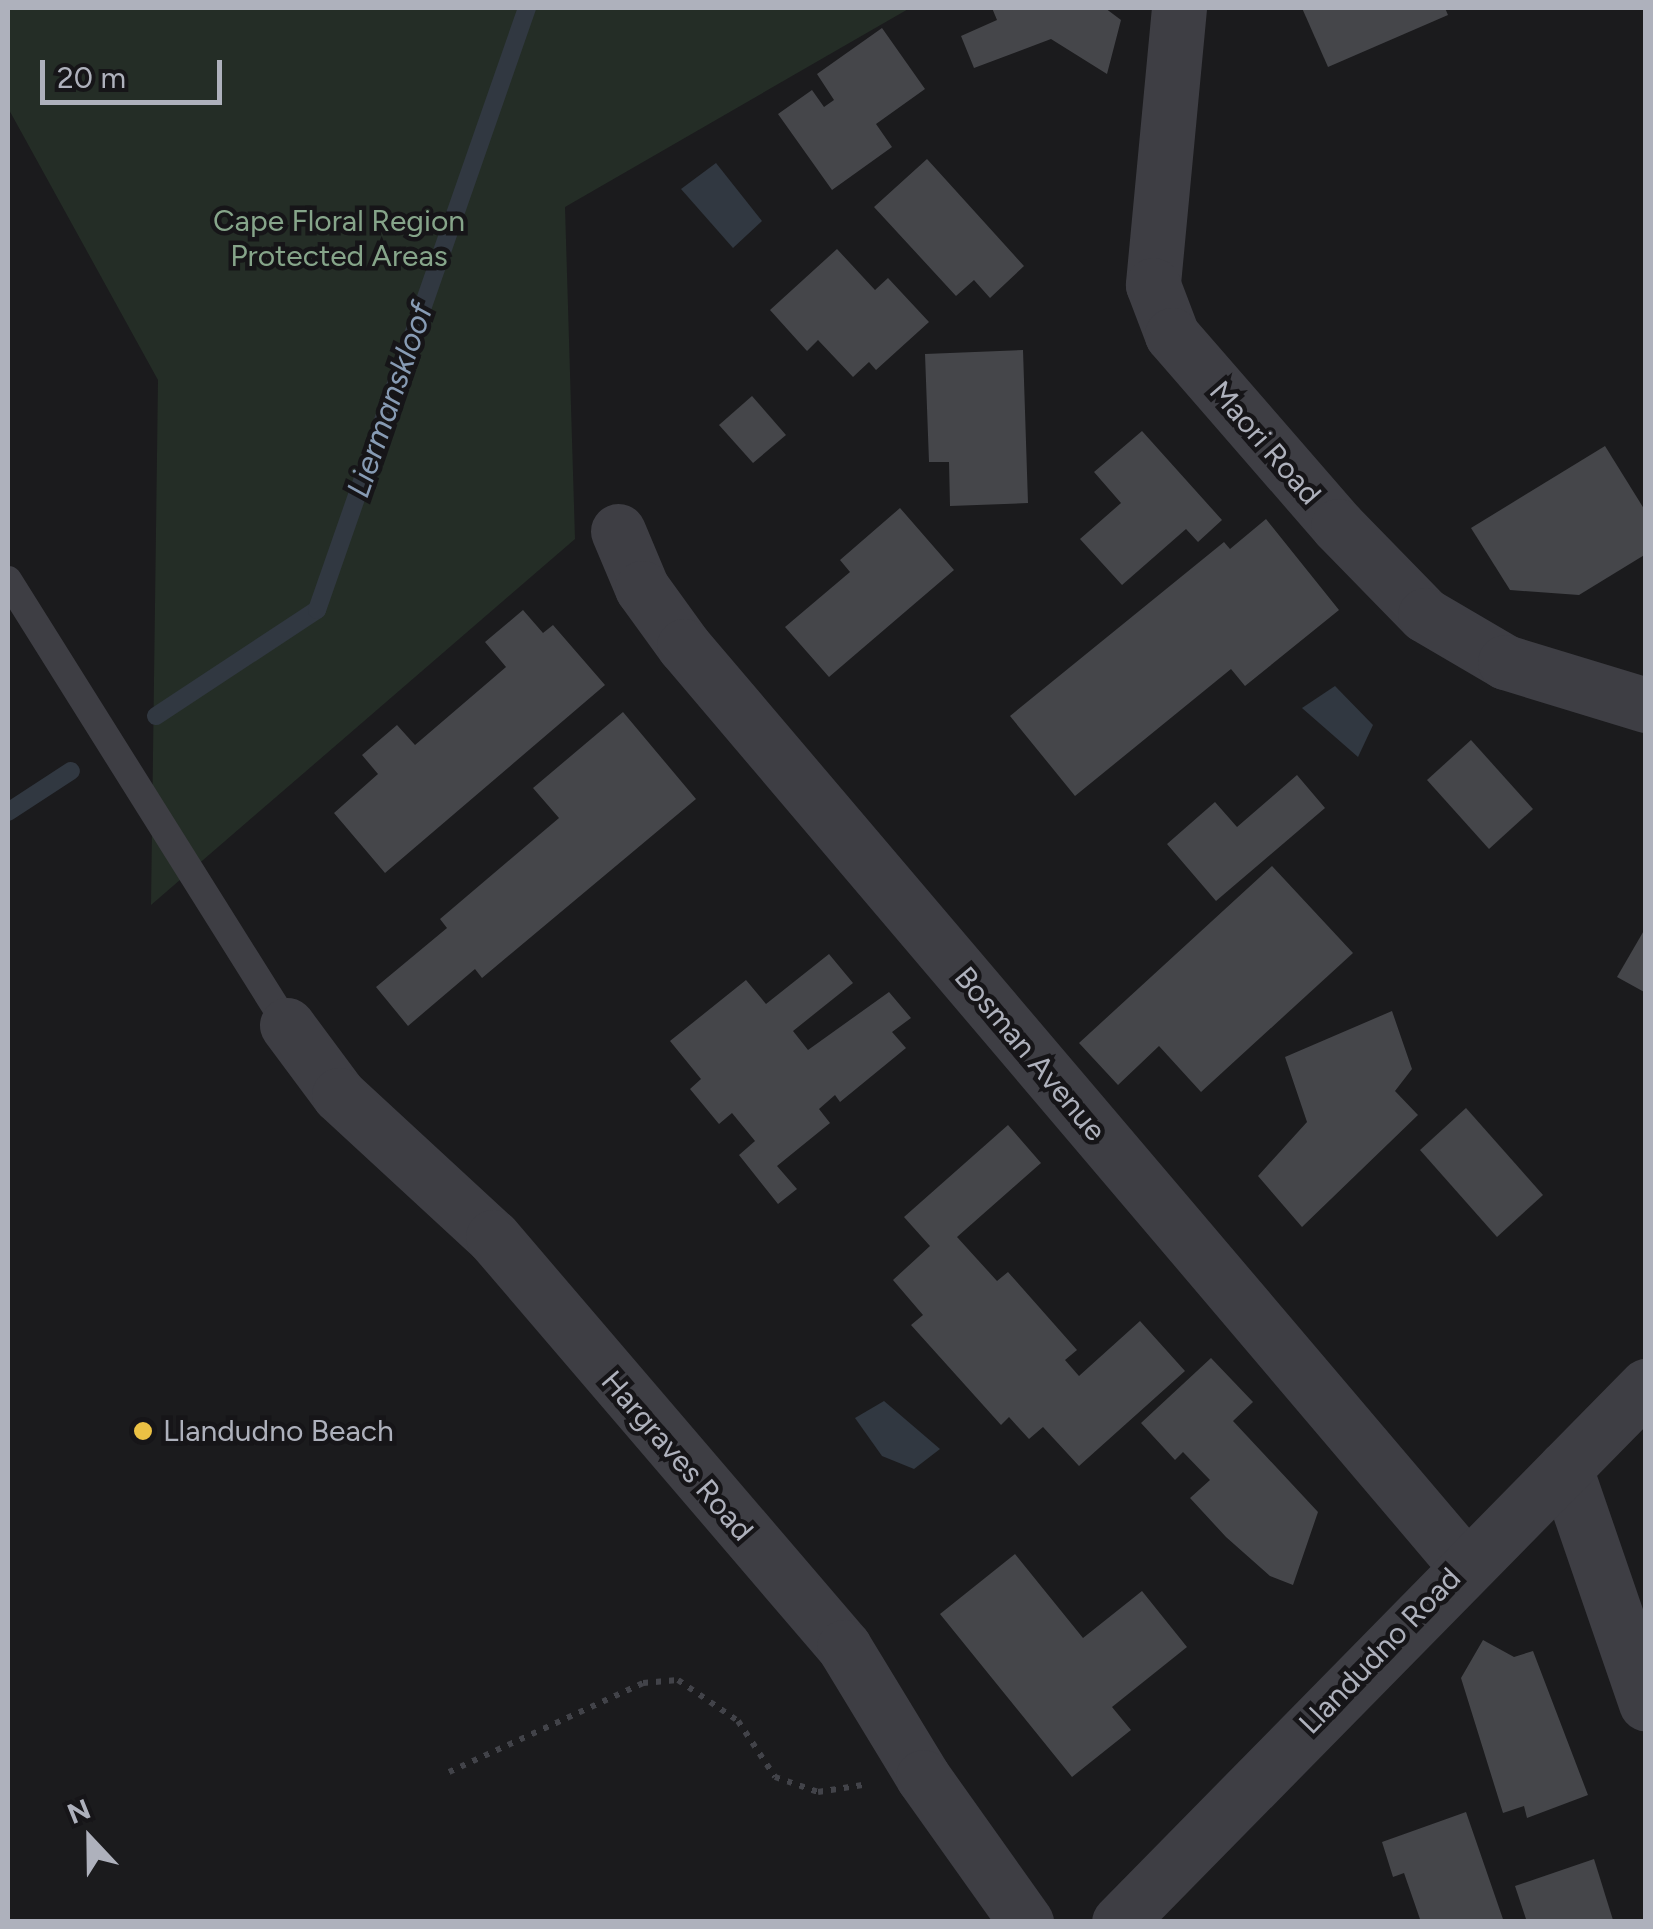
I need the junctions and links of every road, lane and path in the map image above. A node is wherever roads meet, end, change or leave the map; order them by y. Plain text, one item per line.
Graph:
1 (1179, 8) edge
2 (618, 531) dead end
3 (8, 580) edge
4 (1646, 705) edge
5 (287, 1026) joint
6 (1646, 1386) edge
7 (1565, 1468) junction
8 (1464, 1564) junction
9 (1646, 1703) edge
10 (449, 1772) dead end
11 (923, 1777) junction
12 (1026, 1922) edge
13 (1118, 1922) edge

1 - 4 street, Maori Road
2 - 8 street, Bosman Avenue
3 - 5 lane
5 - 11 street, Hargraves Road
6 - 7 street, Llandudno Road
7 - 8 street, Llandudno Road
7 - 9 street
8 - 13 street, Llandudno Road
10 - 11 path
11 - 12 street, Hargraves Road

